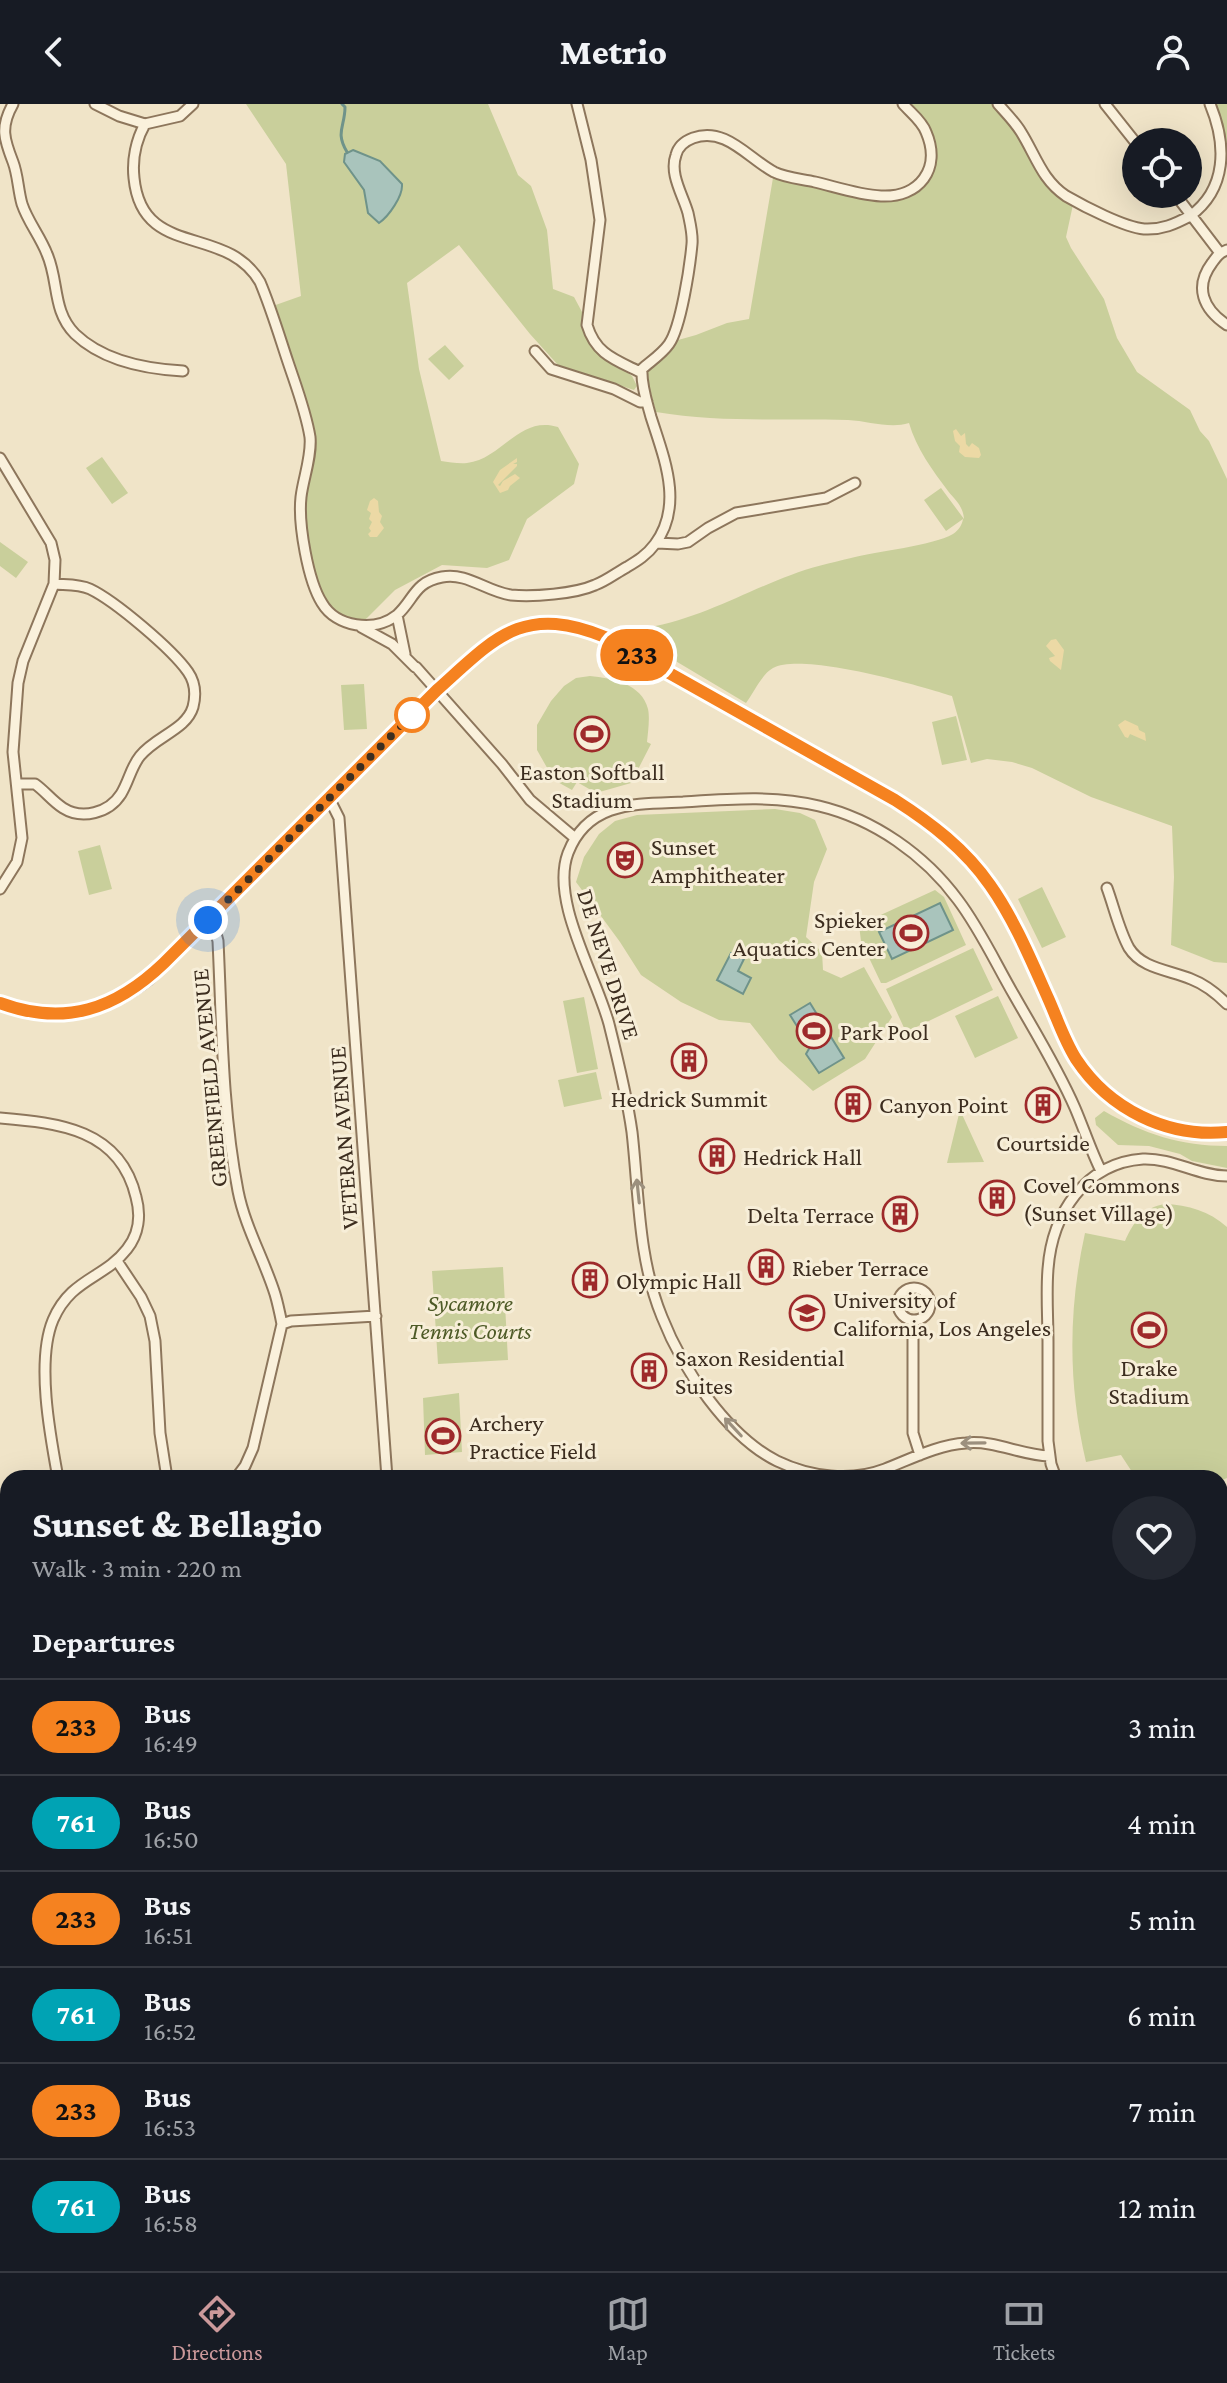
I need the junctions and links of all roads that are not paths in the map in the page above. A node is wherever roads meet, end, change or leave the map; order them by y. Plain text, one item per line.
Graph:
1 (13, 104) edge
2 (95, 104) edge
3 (193, 104) edge
4 (577, 104) edge
5 (903, 104) edge
6 (998, 104) edge
7 (1105, 104) edge
8 (1210, 104) edge
9 (145, 124) junction
10 (1124, 128) edge
11 (1186, 208) edge
12 (1191, 215) junction
13 (1223, 251) edge
14 (1227, 325) edge
15 (535, 351) dead end
16 (183, 371) dead end
17 (642, 373) junction
18 (647, 402) junction
19 (0, 458) edge
20 (855, 483) dead end
21 (657, 543) junction
22 (54, 584) junction
23 (397, 615) junction
24 (359, 626) junction
25 (405, 654) junction
26 (437, 690) junction
27 (18, 784) junction
28 (329, 798) junction
29 (575, 838) junction
30 (1107, 888) dead end
31 (0, 889) edge
32 (208, 920) junction
33 (0, 1003) edge
34 (1227, 1004) edge
35 (0, 1118) edge
36 (1227, 1132) edge
37 (1101, 1171) junction
38 (1227, 1176) edge
39 (117, 1261) junction
40 (376, 1316) junction
41 (913, 1320) dead end
42 (282, 1324) junction
43 (920, 1455) junction
44 (1049, 1456) junction
45 (56, 1470) edge
46 (166, 1470) edge
47 (242, 1470) edge
48 (386, 1470) edge
49 (803, 1470) edge
50 (881, 1470) edge
51 (1053, 1470) edge

1 - 16 street
2 - 9 street
3 - 9 street
4 - 17 street
5 - 17 street
6 - 12 street
7 - 10 street
8 - 12 street
9 - 24 street
11 - 12 street
12 - 13 street
13 - 14 street
15 - 18 street
17 - 18 street
18 - 21 street
19 - 22 street
20 - 21 street
21 - 23 street
22 - 27 street
22 - 27 street
23 - 24 street
23 - 25 street
24 - 25 street
25 - 26 street
26 - 28 main road
26 - 29 street
26 - 36 main road
27 - 31 street
28 - 32 main road
28 - 40 street, VETERAN AVENUE
29 - 37 street
49 -> 29 street, DE NEVE DRIVE
30 - 34 street
32 - 33 main road
32 - 42 street, GREENFIELD AVENUE
35 - 39 street
37 - 38 street
37 - 44 street
39 - 45 street
39 - 46 street
40 - 42 street
40 - 48 street, VETERAN AVENUE
41 - 43 street
42 - 47 street
44 -> 43 street, DE NEVE DRIVE
43 -> 50 street, DE NEVE DRIVE
44 - 51 street

